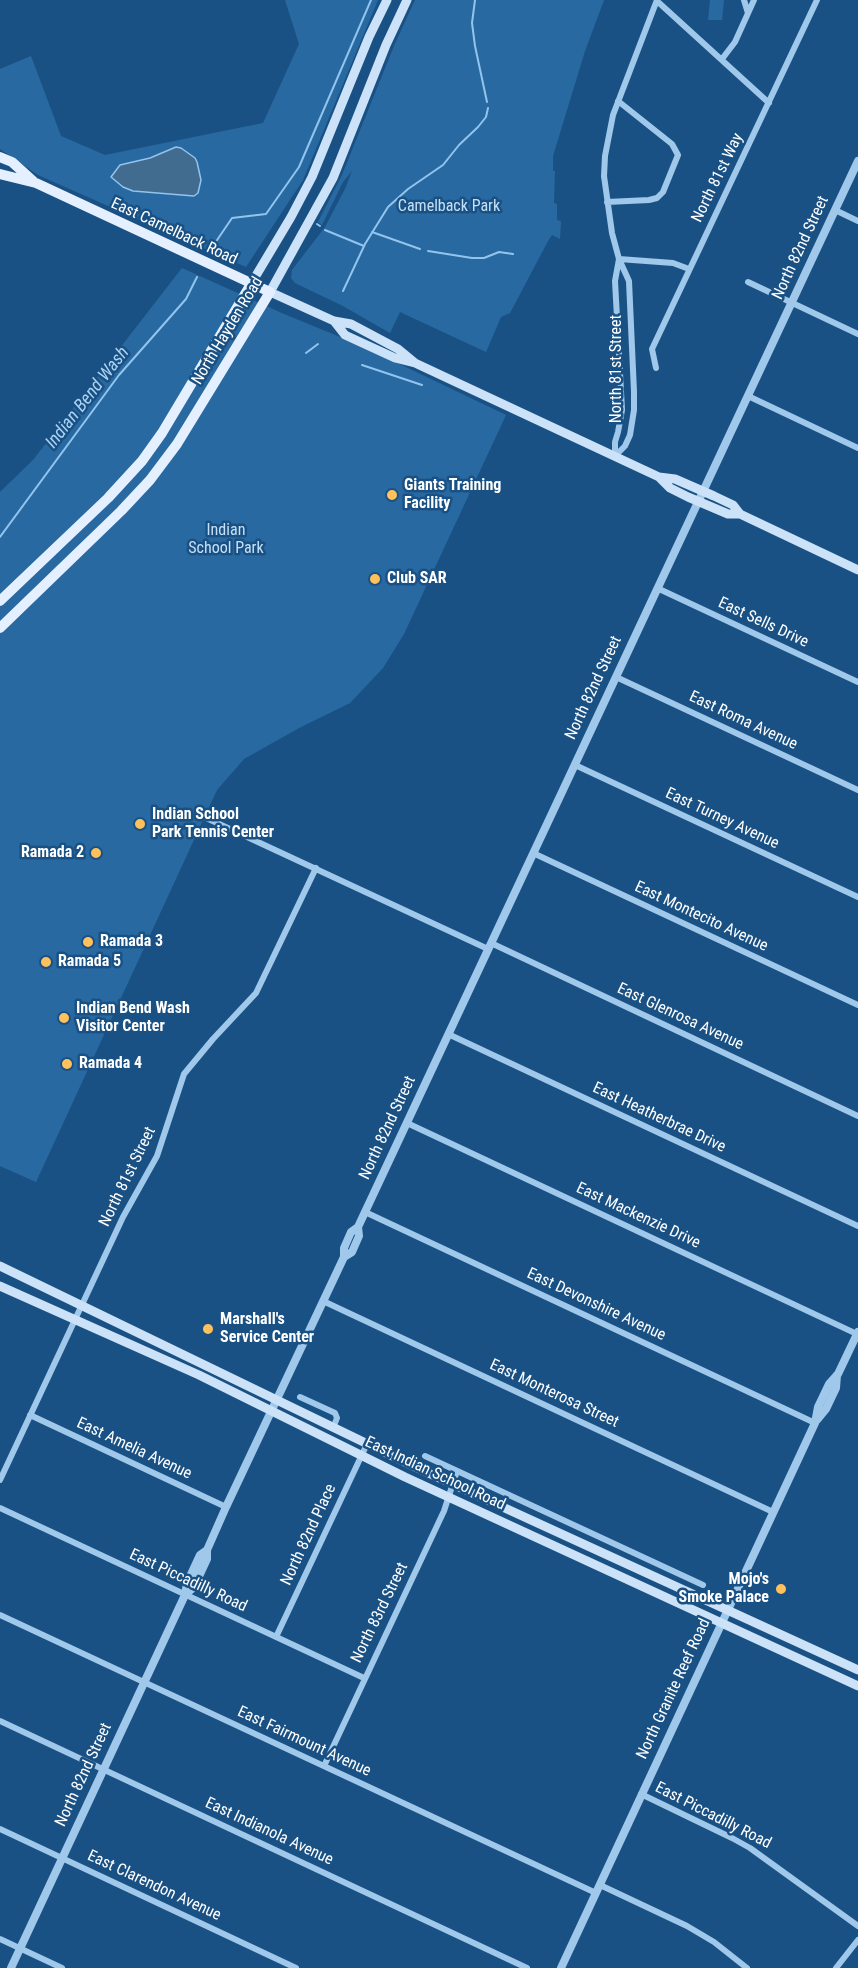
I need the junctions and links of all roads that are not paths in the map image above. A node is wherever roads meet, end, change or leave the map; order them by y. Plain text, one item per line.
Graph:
1 (387, 0) edge
2 (407, 0) edge
3 (657, 0) edge
4 (744, 0) edge
5 (754, 0) edge
6 (817, 0) edge
7 (748, 13) junction
8 (722, 59) junction
9 (618, 101) junction
10 (769, 104) junction
11 (0, 157) edge
12 (858, 161) edge
13 (0, 174) edge
14 (36, 183) junction
15 (607, 202) junction
16 (835, 210) junction
17 (858, 221) edge
18 (619, 259) junction
19 (689, 269) junction
20 (748, 282) dead end
21 (251, 284) junction
22 (270, 292) junction
23 (792, 302) junction
24 (858, 334) edge
25 (656, 368) dead end
26 (748, 396) junction
27 (858, 448) edge
28 (615, 456) junction
29 (701, 496) junction
30 (858, 570) edge
31 (657, 588) junction
32 (0, 601) edge
33 (0, 628) edge
34 (616, 678) junction
35 (858, 682) edge
36 (575, 765) junction
37 (858, 790) edge
38 (202, 816) dead end
39 (533, 853) junction
40 (316, 868) junction
41 (858, 897) edge
42 (490, 946) junction
43 (858, 1005) edge
44 (448, 1035) junction
45 (858, 1116) edge
46 (407, 1124) junction
47 (365, 1212) junction
48 (858, 1226) edge
49 (0, 1266) edge
50 (0, 1286) edge
51 (323, 1301) junction
52 (81, 1307) junction
53 (76, 1319) junction
54 (857, 1333) edge
55 (300, 1397) dead end
56 (277, 1400) junction
57 (271, 1412) junction
58 (30, 1415) junction
59 (815, 1423) junction
60 (333, 1428) junction
61 (367, 1444) junction
62 (362, 1456) junction
63 (425, 1456) dead end
64 (457, 1470) junction
65 (0, 1480) edge
66 (452, 1484) junction
67 (448, 1497) junction
68 (226, 1507) junction
69 (0, 1508) edge
70 (773, 1512) junction
71 (692, 1580) junction
72 (703, 1585) dead end
73 (686, 1592) junction
74 (185, 1595) junction
75 (727, 1611) junction
76 (0, 1615) edge
77 (722, 1624) junction
78 (276, 1637) junction
79 (858, 1670) edge
80 (364, 1678) junction
81 (144, 1682) junction
82 (858, 1686) edge
83 (0, 1721) edge
84 (324, 1766) junction
85 (104, 1769) junction
86 (641, 1794) junction
87 (0, 1829) edge
88 (62, 1858) junction
89 (598, 1889) junction
90 (858, 1926) edge
91 (0, 1939) edge
92 (858, 1940) edge
93 (20, 1948) junction
94 (11, 1968) edge
95 (62, 1968) edge
96 (296, 1968) edge
97 (527, 1968) edge
98 (561, 1968) edge
99 (747, 1968) edge
100 (836, 1968) edge

1 - 21 main road, North Hayden Road
2 - 22 main road, North Hayden Road
3 - 8 street
3 - 9 street, North 81st Street
4 - 7 street
5 - 7 street
6 - 10 street, North 81st Way
7 - 8 street
8 - 10 street
9 - 15 street, North 81st Street
9 - 15 street
10 - 19 street, North 81st Way
11 - 14 main road, East Camelback Road
12 - 16 street, North 82nd Street
13 - 14 main road, East Camelback Road
14 - 21 main road, East Camelback Road
15 - 18 street, North 81st Street
16 - 17 street
16 - 23 street, North 82nd Street
18 - 19 street
18 - 28 street, North 81st Street
18 - 28 street, North 81st Street
19 - 25 street, North 81st Way
20 - 23 street
21 - 22 main road, East Camelback Road
21 - 32 main road, North Hayden Road
22 - 28 main road, East Camelback Road
22 - 33 main road, North Hayden Road
23 - 24 street
23 - 26 street, North 82nd Street
26 - 27 street
26 - 29 street, North 82nd Street
28 - 29 main road, East Camelback Road
29 - 30 main road, East Camelback Road
29 - 31 street, North 82nd Street
31 - 34 street, North 82nd Street
31 - 35 street, East Sells Drive
34 - 36 street, North 82nd Street
34 - 37 street, East Roma Avenue
36 - 39 street, North 82nd Street
36 - 41 street, East Turney Avenue
38 - 40 street, East Glenrosa Avenue
39 - 42 street, North 82nd Street
39 - 43 street, East Montecito Avenue
40 - 42 street, East Glenrosa Avenue
40 - 52 street, North 81st Street
42 - 44 street, North 82nd Street
42 - 45 street, East Glenrosa Avenue
44 - 46 street, North 82nd Street
44 - 48 street, East Heatherbrae Drive
46 - 47 street, North 82nd Street
46 - 54 street, East Mackenzie Drive
47 - 51 street, North 82nd Street
47 - 59 street, East Devonshire Avenue
49 - 52 main road, East Indian School Road
50 - 53 main road, East Indian School Road
51 - 56 street, North 82nd Street
51 - 70 street, East Monterosa Street
52 - 53 street, North 81st Street
52 - 56 main road, East Indian School Road
53 - 57 main road, East Indian School Road
53 - 58 street, North 81st Street
54 - 59 street, North Granite Reef Road
55 - 60 street
56 - 57 street, North 82nd Street
56 - 60 main road, East Indian School Road
57 - 62 main road, East Indian School Road
57 - 68 street, North 82nd Street
58 - 65 street, North 81st Street
58 - 68 street, East Amelia Avenue
59 - 70 street, North Granite Reef Road
60 - 61 main road, East Indian School Road
61 - 62 street, North 82nd Place
61 - 66 main road, East Indian School Road
62 - 67 main road, East Indian School Road
62 - 78 street, North 82nd Place
63 - 64 street, East Indian School Road
64 - 66 street, North 83rd Street
64 - 71 street, East Indian School Road
66 - 67 street, North 83rd Street
66 - 73 main road, East Indian School Road
67 - 77 main road, East Indian School Road
67 - 80 street, North 83rd Street
68 - 74 street, North 82nd Street
69 - 74 street, East Piccadilly Road
70 - 75 street, North Granite Reef Road
71 - 72 street, East Indian School Road
71 - 73 street
73 - 75 main road, East Indian School Road
74 - 78 street, East Piccadilly Road
74 - 81 street, North 82nd Street
75 - 77 street, North Granite Reef Road
75 - 79 main road, East Indian School Road
76 - 81 street, East Fairmount Avenue
77 - 82 main road, East Indian School Road
77 - 86 street, North Granite Reef Road
78 - 80 street, East Piccadilly Road
80 - 84 street, North 83rd Street
81 - 84 street, East Fairmount Avenue
81 - 85 street, North 82nd Street
83 - 85 street, East Indianola Avenue
84 - 89 street, East Fairmount Avenue
85 - 88 street, North 82nd Street
85 - 97 street, East Indianola Avenue
86 - 89 street, North Granite Reef Road
86 - 90 street, East Piccadilly Road
87 - 88 street, East Clarendon Avenue
88 - 93 street, North 82nd Street
88 - 96 street, East Clarendon Avenue
89 - 98 street, North Granite Reef Road
89 - 99 street, East Fairmount Avenue
91 - 93 street
92 - 100 street
93 - 94 street, North 82nd Street
93 - 95 street

